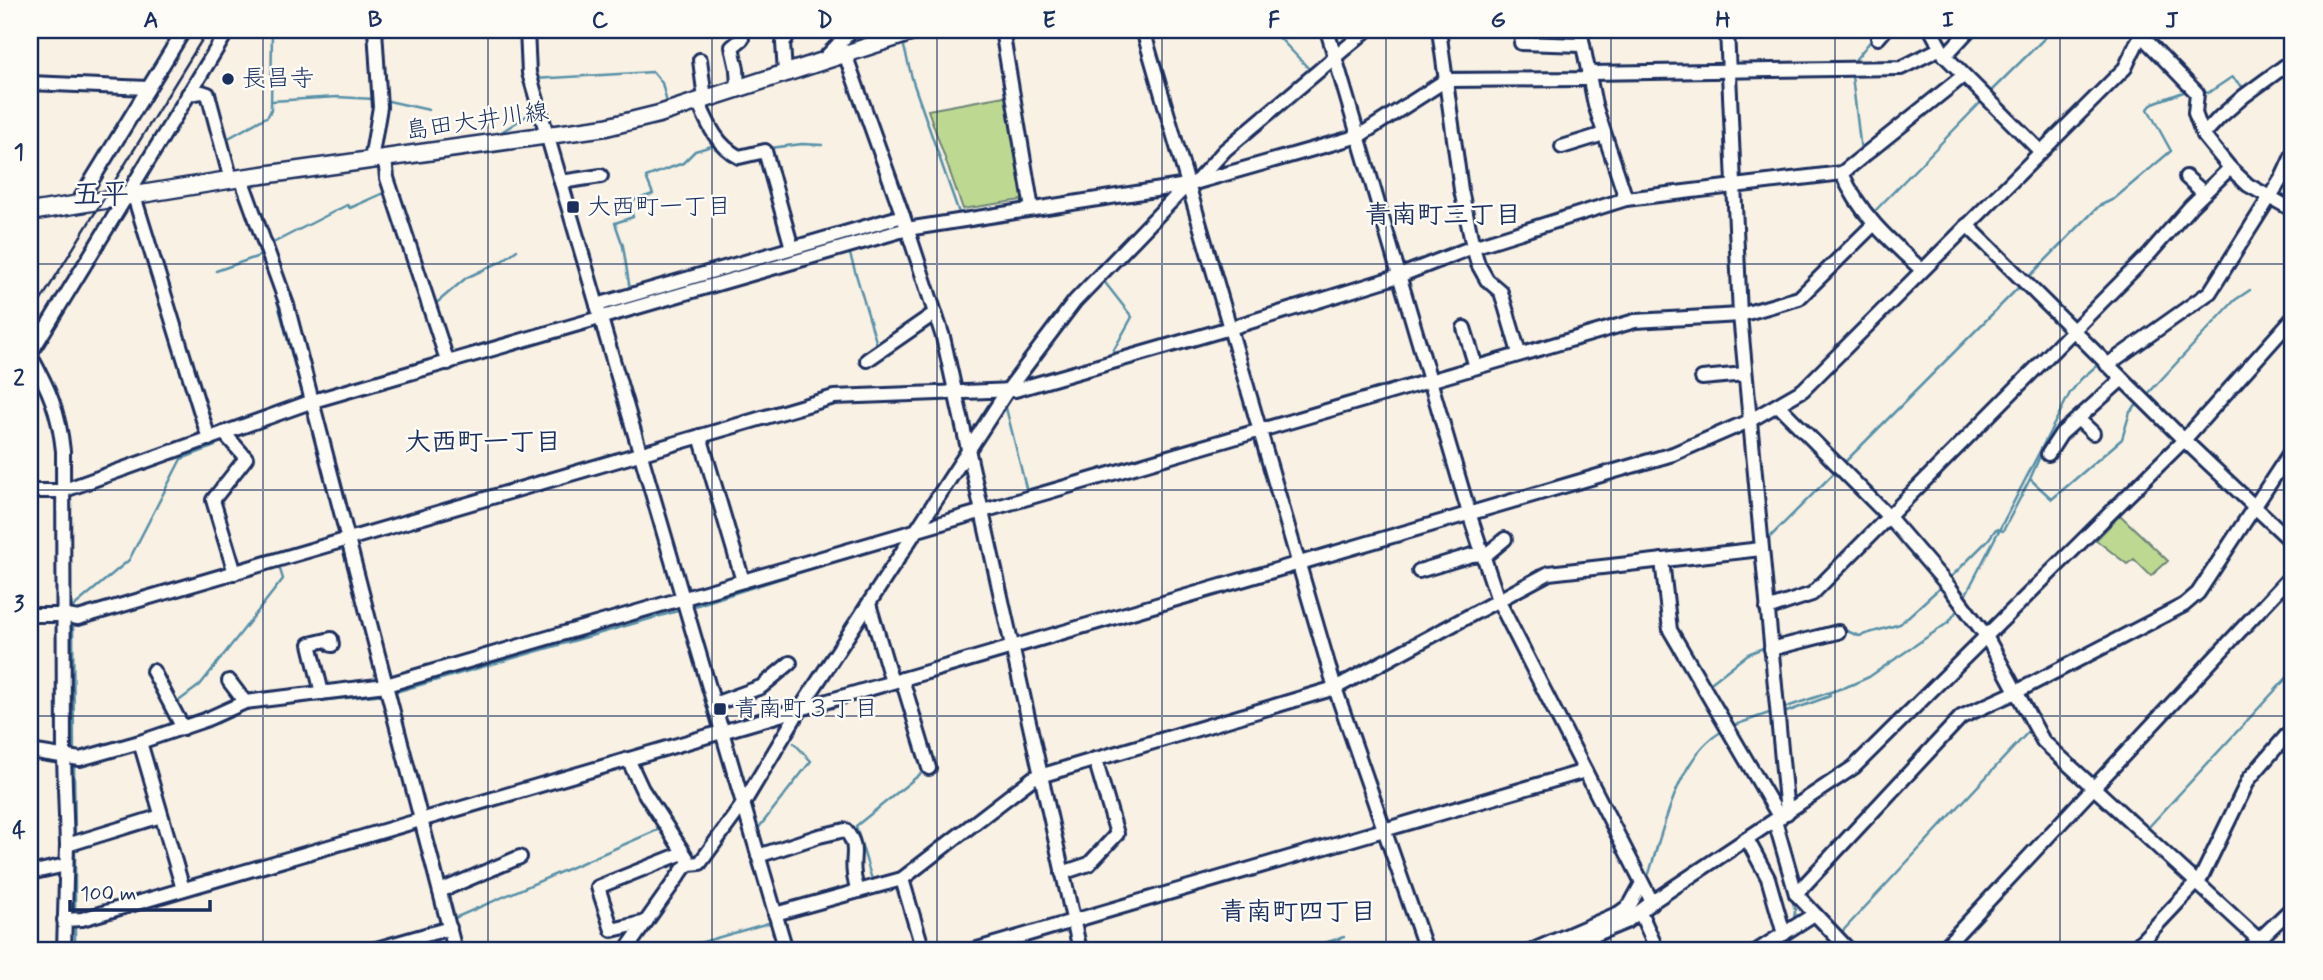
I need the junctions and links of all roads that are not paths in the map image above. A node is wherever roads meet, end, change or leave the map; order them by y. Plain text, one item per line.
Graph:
1 (184, 30) edge
2 (228, 30) edge
3 (374, 30) edge
4 (527, 30) edge
5 (741, 30) edge
6 (791, 30) edge
7 (852, 30) edge
8 (919, 30) edge
9 (1002, 30) edge
10 (1143, 30) edge
11 (1327, 30) edge
12 (1367, 30) edge
13 (1439, 30) edge
14 (1580, 30) edge
15 (1727, 30) edge
16 (1931, 30) edge
17 (1969, 30) edge
18 (2142, 32) edge
19 (1521, 43) dead end
20 (1583, 45) junction
21 (1942, 53) junction
22 (845, 54) junction
23 (1335, 57) junction
24 (700, 60) dead end
25 (2293, 60) edge
26 (823, 61) junction
27 (1729, 72) junction
28 (785, 73) junction
29 (1590, 73) junction
30 (1963, 76) junction
31 (1446, 80) junction
32 (30, 83) edge
33 (148, 88) junction
34 (738, 88) junction
35 (188, 94) junction
36 (701, 100) junction
37 (1604, 134) junction
38 (548, 135) junction
39 (2203, 135) junction
40 (1359, 136) junction
41 (1562, 147) dead end
42 (2040, 151) junction
43 (2293, 154) edge
44 (378, 159) junction
45 (2230, 167) junction
46 (1842, 173) junction
47 (601, 176) dead end
48 (2186, 177) dead end
49 (236, 179) junction
50 (562, 182) junction
51 (1191, 184) junction
52 (1733, 186) junction
53 (2204, 193) junction
54 (129, 197) junction
55 (2270, 197) junction
56 (1626, 199) junction
57 (76, 206) junction
58 (1032, 209) junction
59 (2293, 210) edge
60 (30, 212) edge
61 (903, 216) junction
62 (1873, 225) junction
63 (1967, 225) junction
64 (907, 229) junction
65 (1473, 247) junction
66 (792, 248) junction
67 (1922, 270) junction
68 (1399, 276) junction
69 (597, 305) junction
70 (935, 313) junction
71 (1740, 315) junction
72 (2293, 318) edge
73 (601, 319) junction
74 (1230, 328) junction
75 (1464, 328) dead end
76 (2073, 331) junction
77 (1519, 353) junction
78 (30, 354) edge
79 (867, 360) dead end
80 (447, 363) junction
81 (2107, 365) junction
82 (1476, 367) junction
83 (1745, 374) junction
84 (1702, 378) dead end
85 (2122, 379) junction
86 (1431, 381) junction
87 (1007, 391) junction
88 (956, 393) junction
89 (313, 401) junction
90 (1778, 405) junction
91 (2078, 419) junction
92 (1749, 421) junction
93 (1259, 430) junction
94 (224, 433) junction
95 (2093, 433) dead end
96 (700, 436) junction
97 (209, 439) junction
98 (2184, 440) junction
99 (968, 449) junction
100 (2293, 449) edge
101 (641, 453) junction
102 (2048, 454) dead end
103 (30, 491) edge
104 (62, 491) junction
105 (2256, 508) junction
106 (982, 511) junction
107 (1469, 513) junction
108 (1888, 516) junction
109 (915, 530) junction
110 (1505, 539) dead end
111 (348, 540) junction
112 (2293, 542) edge
113 (1760, 549) junction
114 (1482, 553) junction
115 (1662, 560) junction
116 (1299, 563) junction
117 (1419, 571) dead end
118 (235, 573) junction
119 (2293, 574) edge
120 (743, 581) junction
121 (683, 598) junction
122 (1497, 600) junction
123 (869, 604) junction
124 (1767, 609) junction
125 (30, 615) edge
126 (62, 615) junction
127 (1838, 632) dead end
128 (1986, 636) junction
129 (332, 645) dead end
130 (1012, 647) junction
131 (1771, 649) junction
132 (790, 663) dead end
133 (153, 671) dead end
134 (897, 680) junction
135 (229, 681) dead end
136 (386, 685) junction
137 (1335, 688) junction
138 (322, 692) junction
139 (2016, 692) junction
140 (245, 702) junction
141 (714, 704) junction
142 (800, 709) junction
143 (183, 728) junction
144 (2293, 728) edge
145 (722, 731) junction
146 (140, 742) junction
147 (30, 751) edge
148 (64, 758) junction
149 (628, 759) junction
150 (1095, 759) junction
151 (929, 768) dead end
152 (1585, 771) junction
153 (1041, 775) junction
154 (2093, 789) junction
155 (743, 804) junction
156 (161, 816) junction
157 (1781, 817) junction
158 (421, 819) junction
159 (1384, 831) junction
160 (1746, 839) junction
161 (66, 845) junction
162 (758, 856) junction
163 (520, 857) dead end
164 (687, 859) junction
165 (66, 865) junction
166 (30, 873) edge
167 (1062, 873) junction
168 (902, 879) junction
169 (1643, 883) junction
170 (2196, 883) junction
171 (183, 889) junction
172 (440, 891) junction
173 (858, 891) junction
174 (1796, 894) junction
175 (1652, 902) junction
176 (2293, 907) edge
177 (1640, 912) junction
178 (775, 914) junction
179 (1814, 915) junction
180 (64, 920) junction
181 (1073, 921) junction
182 (646, 922) junction
183 (450, 928) junction
184 (1784, 934) junction
185 (2259, 940) junction
186 (64, 950) edge
187 (373, 950) edge
188 (455, 950) edge
189 (626, 950) edge
190 (786, 950) edge
191 (923, 950) edge
192 (974, 950) edge
193 (1080, 950) edge
194 (1426, 950) edge
195 (1533, 950) edge
196 (1558, 950) edge
197 (1657, 950) edge
198 (1758, 950) edge
199 (1849, 950) edge
200 (1942, 950) edge
201 (2133, 950) edge
202 (2248, 950) edge
203 (2270, 950) edge

1 - 33 street
2 - 35 street
3 - 44 street
4 - 38 street
5 - 34 street
6 - 28 street
7 - 26 street
8 - 22 main road, 島田大井川線
9 - 58 street
10 - 51 street
11 - 23 street
12 - 23 street
13 - 31 street
14 - 20 street
15 - 27 street
16 - 21 street
17 - 21 street
18 - 39 street
18 - 42 street
19 - 20 street
20 - 29 street
21 - 27 street
21 - 30 street
22 - 26 main road, 島田大井川線
22 - 61 street
23 - 40 street
23 - 51 street
24 - 36 street
25 - 39 street
26 - 28 main road, 島田大井川線
27 - 29 street
27 - 52 street
28 - 34 main road, 島田大井川線
29 - 31 street
29 - 37 street
30 - 42 street
30 - 46 street
31 - 40 street
31 - 65 street
32 - 33 street
33 - 57 street
34 - 36 main road, 島田大井川線
35 - 49 street
35 - 54 street
36 - 38 main road, 島田大井川線
36 - 66 street
37 - 41 street
37 - 56 street
38 - 44 main road, 島田大井川線
38 - 50 street
39 - 45 street
40 - 51 street
40 - 68 street
42 - 63 street
43 - 55 street
44 - 49 main road, 島田大井川線
44 - 80 street
45 - 53 street
45 - 55 street
46 - 52 street
46 - 62 street
47 - 50 street
48 - 53 street
49 - 54 main road, 島田大井川線
49 - 89 street
50 - 69 street
51 - 58 street
51 - 74 street
51 - 87 street
52 - 56 street
52 - 71 street
53 - 76 street
54 - 57 main road, 島田大井川線
54 - 78 street
54 - 97 street
55 - 59 street
55 - 81 street
56 - 65 street
57 - 60 main road, 島田大井川線
58 - 64 street
61 - 64 street
61 - 66 street
62 - 67 street
62 - 71 street
63 - 67 street
63 - 76 street
64 - 70 street
64 - 73 street
65 - 68 street
65 - 77 street
66 - 69 street
67 - 90 street
68 - 74 street
68 - 86 street
69 - 73 street
70 - 79 street
70 - 88 street
71 - 77 street
71 - 83 street
72 - 98 street
73 - 80 street
73 - 101 street
74 - 87 street
74 - 93 street
75 - 82 street
76 - 81 street
76 - 108 street
77 - 82 street
78 - 104 street
80 - 89 street
81 - 85 street
82 - 86 street
83 - 84 street
83 - 92 street
85 - 91 street
85 - 98 street
86 - 93 street
86 - 107 street
87 - 88 street
87 - 99 street
88 - 96 street
88 - 99 street
89 - 94 street
89 - 111 street
90 - 92 street
90 - 108 street
91 - 95 street
91 - 102 street
92 - 107 street
92 - 113 street
93 - 106 street
93 - 116 street
94 - 97 street
94 - 118 street
96 - 101 street
96 - 120 street
97 - 104 street
98 - 105 street
98 - 128 street
99 - 106 street
99 - 109 street
100 - 105 street
101 - 111 street
101 - 121 street
103 - 104 street
104 - 126 street
105 - 112 street
105 - 139 street
106 - 109 street
106 - 130 street
107 - 114 street
107 - 116 street
108 - 124 street
108 - 128 street
109 - 120 street
109 - 123 street
110 - 114 street
111 - 118 street
111 - 136 street
113 - 115 street
113 - 124 street
114 - 117 street
114 - 122 street
115 - 122 street
115 - 157 street
116 - 130 street
116 - 137 street
118 - 126 street
119 - 154 street
120 - 121 street
121 - 136 street
121 - 141 street
122 - 137 street
122 - 152 street
123 - 134 street
123 - 142 street
124 - 131 street
125 - 126 street
126 - 148 street
127 - 131 street
128 - 139 street
128 - 157 street
129 - 138 street
130 - 134 street
130 - 153 street
131 - 157 street
132 - 141 street
133 - 143 street
134 - 142 street
134 - 151 street
135 - 140 street
136 - 138 street
136 - 158 street
137 - 150 street
137 - 159 street
138 - 140 street
139 - 154 street
139 - 174 street
140 - 143 street
141 - 145 street
142 - 145 street
142 - 155 street
143 - 146 street
144 - 170 street
145 - 149 street
145 - 155 street
146 - 148 street
146 - 156 street
147 - 148 street
148 - 161 street
149 - 158 street
149 - 164 street
150 - 153 street
150 - 167 street
152 - 159 street
152 - 169 street
153 - 167 street
153 - 168 street
154 - 170 street
154 - 200 street
155 - 162 street
155 - 164 street
156 - 161 street
156 - 171 street
157 - 160 street
157 - 174 street
158 - 171 street
158 - 172 street
159 - 181 street
159 - 194 street
160 - 175 street
160 - 184 street
161 - 165 street
162 - 173 street
162 - 178 street
163 - 172 street
164 - 182 street
164 - 182 street
165 - 166 street
165 - 180 street
167 - 181 street
168 - 173 street
168 - 191 street
169 - 175 street
169 - 195 street
170 - 185 street
170 - 201 street
171 - 180 street
172 - 183 street
173 - 178 street
174 - 179 street
175 - 177 street
176 - 185 street
177 - 196 street
177 - 197 street
178 - 190 street
179 - 184 street
179 - 199 street
180 - 186 street
181 - 192 street
181 - 193 street
182 - 189 street
183 - 187 street
183 - 188 street
184 - 198 street
185 - 202 street
185 - 203 street

